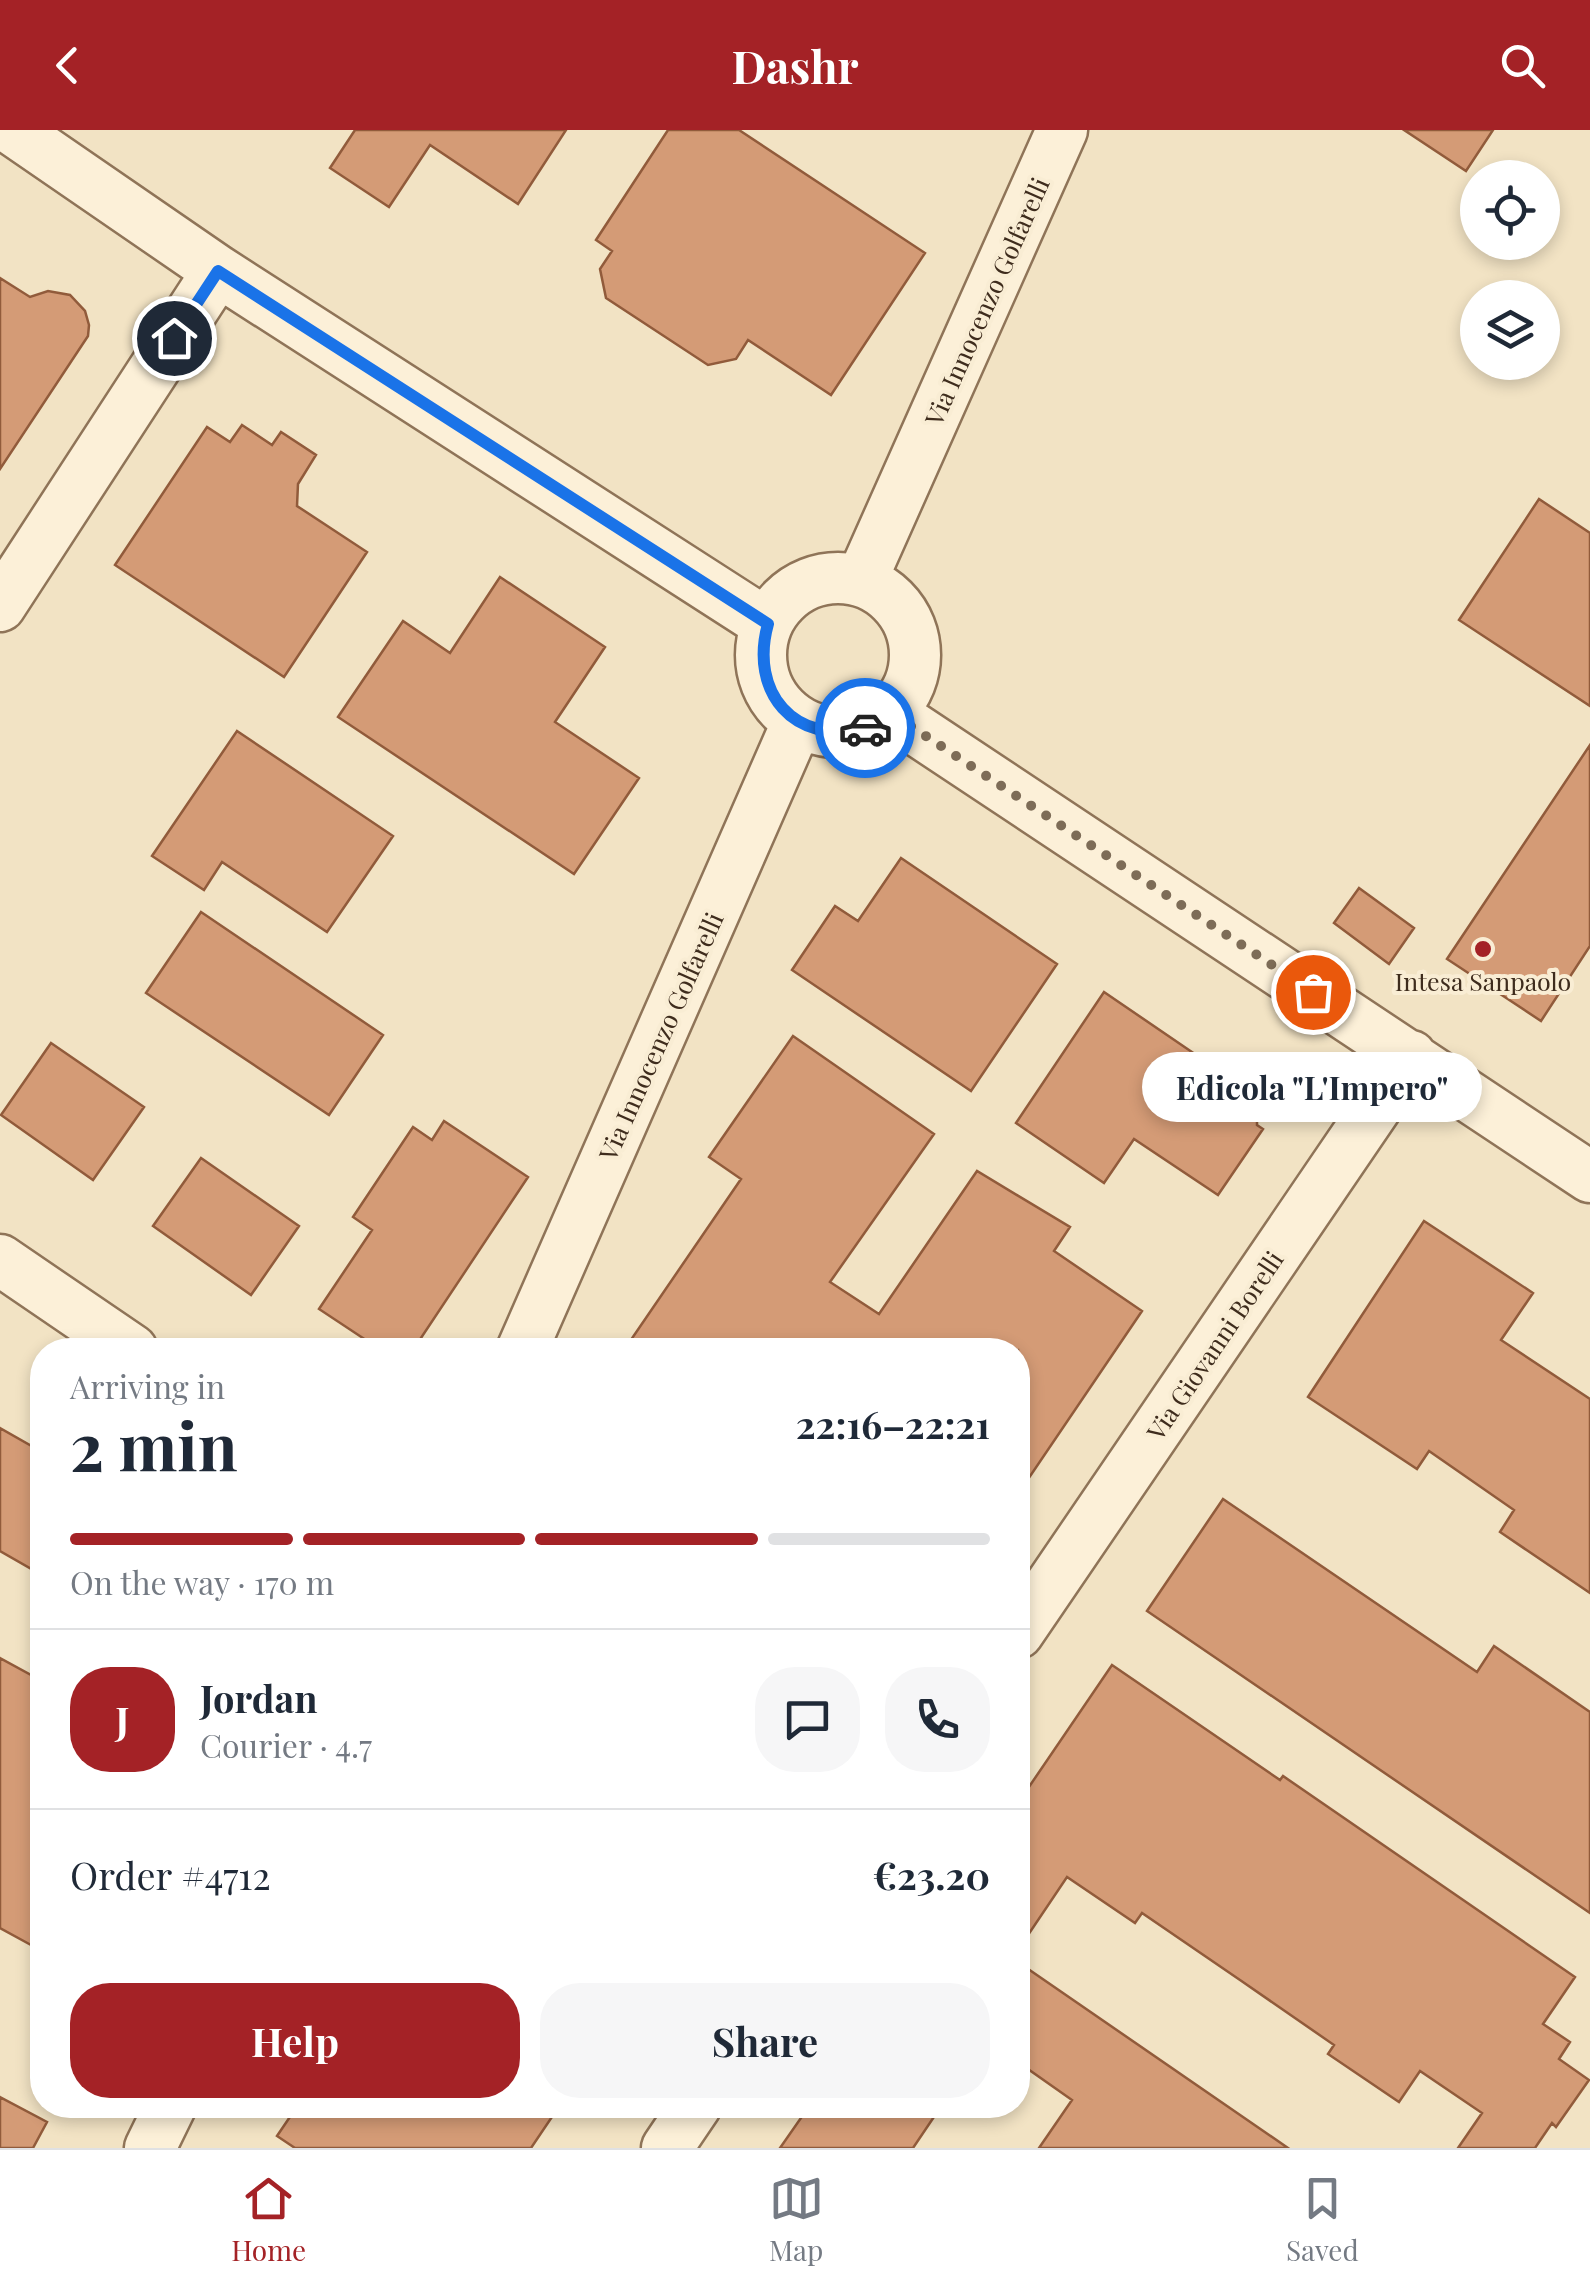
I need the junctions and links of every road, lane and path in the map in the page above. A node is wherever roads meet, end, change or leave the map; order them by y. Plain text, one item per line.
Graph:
1 (13, 130) edge
2 (1062, 130) edge
3 (65, 144) edge
4 (218, 271) junction
5 (861, 581) junction
6 (0, 606) edge
7 (768, 624) junction
8 (891, 713) junction
9 (798, 721) junction
10 (1411, 1056) junction
11 (1590, 1177) edge
12 (0, 1260) edge
13 (114, 1338) edge
14 (527, 1338) edge
15 (1030, 1615) edge
16 (165, 2118) edge
17 (687, 2118) edge
18 (150, 2148) edge
19 (667, 2148) edge

1 - 3 street
2 - 5 street, Via Innocenzo Golfarelli
3 - 4 street
4 - 6 street
4 - 7 street
5 - 7 street
5 - 8 street
7 - 9 street
8 - 9 street
8 - 10 street
9 - 14 street, Via Innocenzo Golfarelli
10 - 11 street
10 - 15 street, Via Giovanni Borelli
12 - 13 street
16 - 18 street
17 - 19 street

